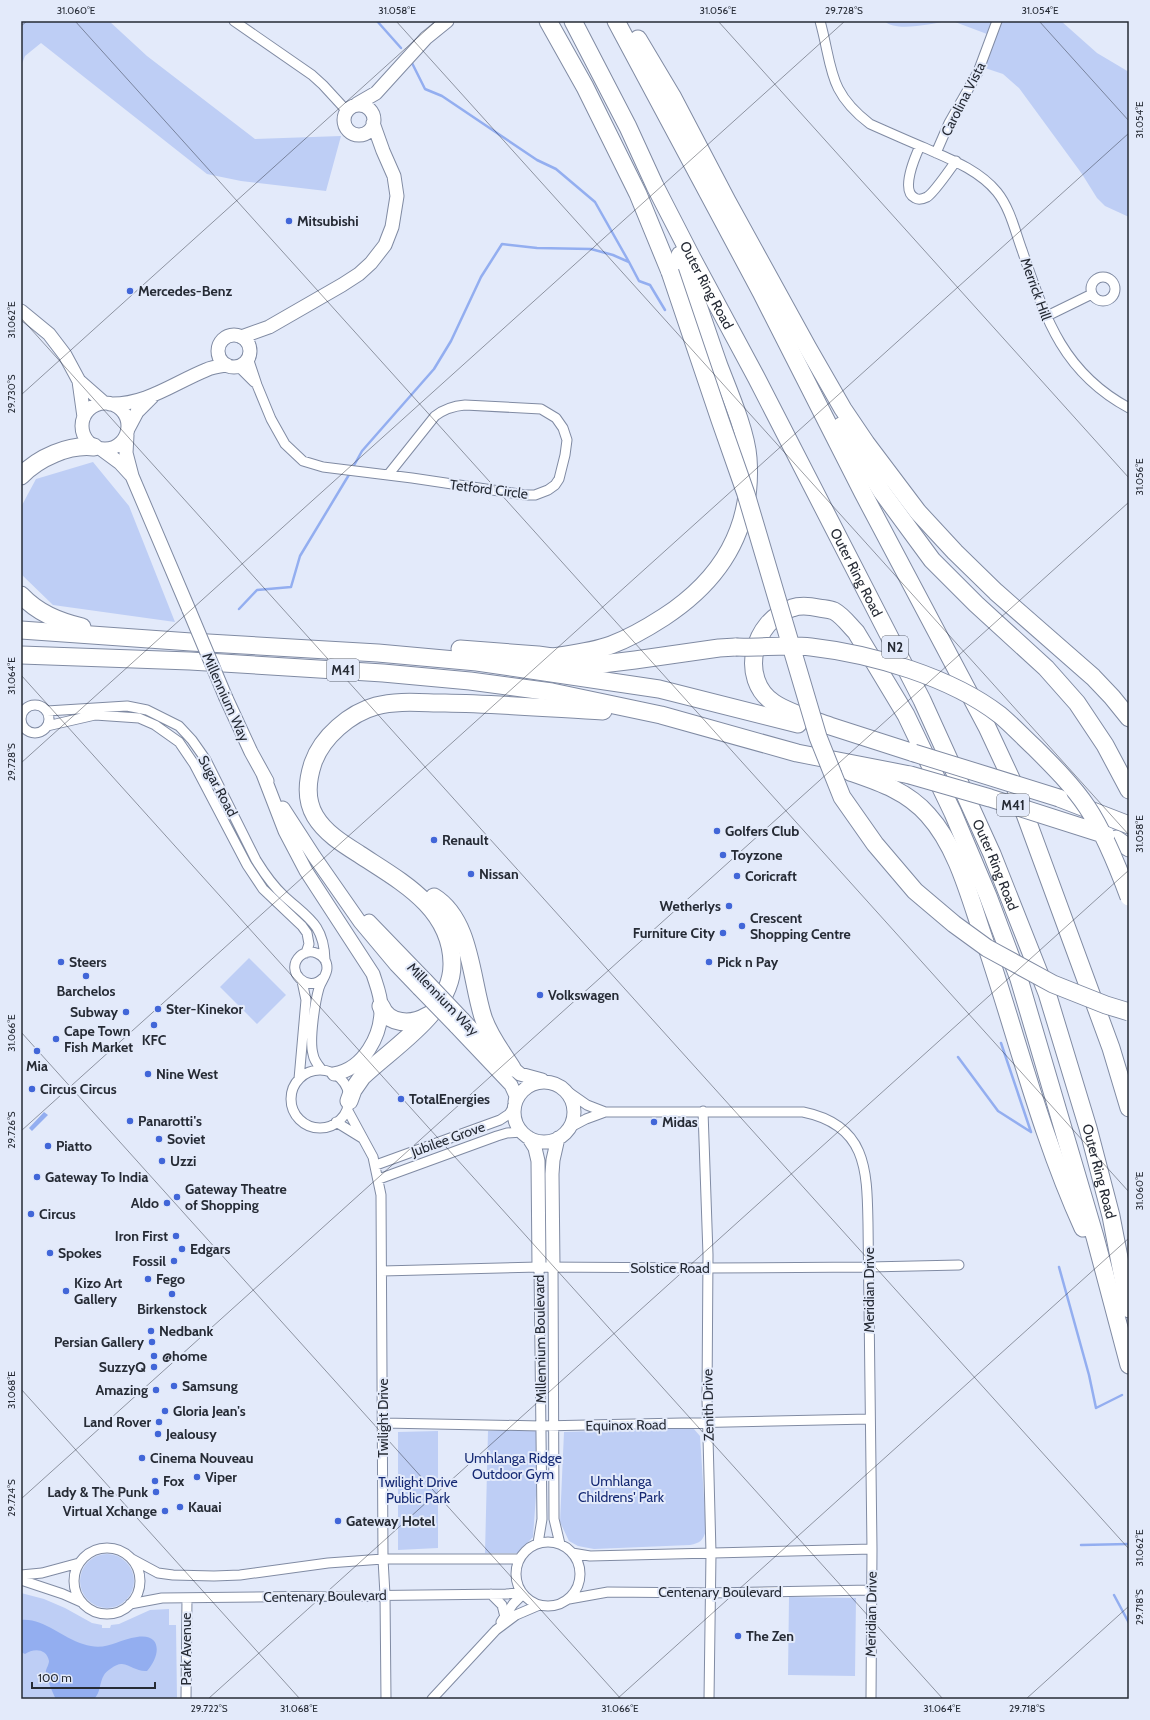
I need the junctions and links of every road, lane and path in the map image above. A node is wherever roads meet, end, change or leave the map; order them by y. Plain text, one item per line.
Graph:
1 (234, 21) edge
2 (447, 21) edge
3 (548, 21) edge
4 (563, 21) edge
5 (573, 21) edge
6 (617, 21) edge
7 (628, 21) edge
8 (820, 21) edge
9 (996, 21) edge
10 (376, 93) junction
11 (352, 107) junction
12 (373, 119) junction
13 (358, 135) junction
14 (920, 146) junction
15 (383, 151) junction
16 (936, 153) junction
17 (956, 161) junction
18 (1092, 294) dead end
19 (21, 311) edge
20 (1046, 317) junction
21 (269, 327) junction
22 (241, 337) junction
23 (218, 353) junction
24 (241, 359) junction
25 (207, 369) junction
26 (79, 381) junction
27 (154, 396) junction
28 (107, 403) junction
29 (1129, 408) edge
30 (84, 417) junction
31 (128, 432) junction
32 (98, 448) junction
33 (388, 475) junction
34 (21, 476) edge
35 (132, 476) junction
36 (21, 595) edge
37 (21, 630) edge
38 (119, 637) junction
39 (378, 653) junction
40 (21, 655) edge
41 (552, 657) junction
42 (47, 710) junction
43 (22, 711) edge
44 (661, 715) junction
45 (1129, 718) edge
46 (22, 725) edge
47 (47, 726) junction
48 (797, 752) junction
49 (914, 753) junction
50 (263, 774) junction
51 (1129, 790) edge
52 (1129, 825) edge
53 (1125, 843) edge
54 (401, 882) junction
55 (1129, 897) edge
56 (306, 953) junction
57 (325, 960) junction
58 (323, 978) junction
59 (302, 981) junction
60 (381, 1006) junction
61 (1129, 1012) edge
62 (432, 1013) junction
63 (459, 1023) junction
64 (512, 1068) junction
65 (328, 1072) junction
66 (299, 1079) junction
67 (546, 1081) junction
68 (567, 1091) junction
69 (515, 1103) junction
70 (348, 1105) junction
71 (1129, 1108) edge
72 (703, 1111) junction
73 (605, 1112) junction
74 (336, 1122) junction
75 (569, 1128) junction
76 (525, 1135) junction
77 (558, 1138) junction
78 (365, 1140) junction
79 (376, 1165) junction
80 (379, 1179) junction
81 (958, 1265) dead end
82 (539, 1267) junction
83 (553, 1267) junction
84 (869, 1267) junction
85 (708, 1268) junction
86 (382, 1271) junction
87 (1112, 1300) junction
88 (1129, 1309) edge
89 (1129, 1365) edge
90 (870, 1419) junction
91 (383, 1423) junction
92 (707, 1423) junction
93 (541, 1426) junction
94 (554, 1426) junction
95 (538, 1543) junction
96 (560, 1544) junction
97 (872, 1549) junction
98 (572, 1553) junction
99 (711, 1553) junction
100 (383, 1559) junction
101 (519, 1559) junction
102 (132, 1560) junction
103 (79, 1563) junction
104 (21, 1575) edge
105 (21, 1580) edge
106 (872, 1590) junction
107 (710, 1592) junction
108 (491, 1594) junction
109 (521, 1594) junction
110 (385, 1595) junction
111 (187, 1598) junction
112 (569, 1599) junction
113 (82, 1602) junction
114 (130, 1604) junction
115 (537, 1606) junction
116 (505, 1617) junction
117 (496, 1630) junction
118 (186, 1699) edge
119 (386, 1699) edge
120 (432, 1699) edge
121 (709, 1699) edge
122 (871, 1699) edge

1 - 11 street
2 - 10 street
3 - 61 highway, bridge
4 - 41 highway, bridge
5 - 88 highway, Outer Ring Road / N2
6 - 51 highway
6 - 71 highway
7 - 45 highway
8 - 14 street, Merrick Hill
9 - 16 street, Carolina Vista
10 - 11 street
10 - 12 street
11 - 12 street
11 - 13 street
12 - 13 street
12 - 15 street
13 - 15 street
14 - 16 street, Merrick Hill
14 - 17 street
15 - 21 street
16 - 17 street, Merrick Hill
17 - 20 street, Merrick Hill
18 - 20 street
19 - 26 street
20 - 29 street, Merrick Hill
21 - 22 street
21 - 24 street
22 - 23 street
22 - 24 street
23 - 24 street
23 - 25 street
24 - 25 street
24 - 33 street, Tetford Circle
25 - 27 street
26 - 28 street
26 - 30 street
27 - 28 street
27 - 31 street
28 - 30 street
28 - 31 street
30 - 32 street
31 - 32 street
31 - 35 street, Millennium Way
32 - 34 highway
32 - 35 street, Millennium Way
33 - 33 street, Tetford Circle
35 - 50 street, Millennium Way, bridge
36 - 38 highway
37 - 38 highway, M41
38 - 39 highway, M41
39 - 41 highway
39 - 49 highway, M41
40 - 44 highway, M41
41 - 55 highway, bridge
42 - 43 street
42 - 47 street
42 - 57 street, Sugar Road
43 - 46 street
44 - 48 highway, M41
44 - 54 highway
46 - 47 street
47 - 56 street, Sugar Road
48 - 53 highway, M41, bridge
48 - 87 highway
49 - 52 highway, M41, bridge
49 - 87 highway
50 - 60 street
50 - 63 street, Millennium Way, bridge
54 - 62 highway
54 - 64 highway
56 - 57 street
56 - 59 street
57 - 58 street
58 - 59 street
58 - 65 street
59 - 66 street
60 - 62 highway
60 - 65 street
62 - 70 highway
63 - 64 street, Millennium Way
63 - 69 street, Millennium Way
64 - 67 street, Millennium Way
65 - 66 street
65 - 70 street
66 - 74 street
67 - 68 street
67 - 69 street
68 - 73 street, Meridian Drive
68 - 75 street
69 - 76 street, Millennium Boulevard
69 - 79 street, Jubilee Grove
70 - 74 street
70 - 78 street, Twilight Drive
72 - 73 street, Meridian Drive
72 - 84 street, Meridian Drive
72 - 85 street, Zenith Drive
73 - 75 street, Meridian Drive
74 - 78 street
75 - 77 street
76 - 77 street
76 - 80 street, Jubilee Grove
76 - 82 street, Millennium Boulevard
77 - 83 street, Millennium Boulevard
78 - 79 street, Twilight Drive
79 - 80 street, Twilight Drive
80 - 86 street, Twilight Drive
81 - 84 street, Solstice Road
82 - 83 street, Solstice Road
82 - 86 street, Solstice Road
82 - 93 street, Millennium Boulevard
83 - 85 street, Solstice Road
83 - 94 street, Millennium Boulevard
84 - 85 street, Solstice Road
84 - 90 street, Meridian Drive
85 - 92 street, Zenith Drive
86 - 91 street, Twilight Drive
87 - 89 highway
90 - 92 street, Equinox Road
90 - 97 street, Meridian Drive
91 - 93 street, Equinox Road
91 - 100 street, Twilight Drive
92 - 94 street, Equinox Road
92 - 99 street, Zenith Drive
93 - 94 street, Equinox Road
93 - 95 street, Millennium Boulevard
94 - 96 street, Millennium Boulevard
95 - 96 street
95 - 101 street
96 - 98 street
97 - 99 street
97 - 106 street, Meridian Drive
98 - 99 street
98 - 112 street
99 - 107 street, Zenith Drive
100 - 101 street, Centenary Boulevard
100 - 102 street, Centenary Boulevard
100 - 110 street, Twilight Drive
101 - 109 street
102 - 103 street
102 - 114 street
103 - 104 street
103 - 113 street
105 - 113 street
106 - 107 street, Centenary Boulevard
106 - 122 street, Meridian Drive
107 - 112 street, Centenary Boulevard
107 - 121 street, Zenith Drive
108 - 109 street, Centenary Boulevard
108 - 110 street, Centenary Boulevard
108 - 116 street
109 - 115 street
109 - 116 street
110 - 111 street, Centenary Boulevard
110 - 119 street, Twilight Drive
111 - 114 street, Centenary Boulevard
111 - 118 street, Park Avenue
112 - 115 street
113 - 114 street
115 - 117 street
116 - 117 street
117 - 120 street

